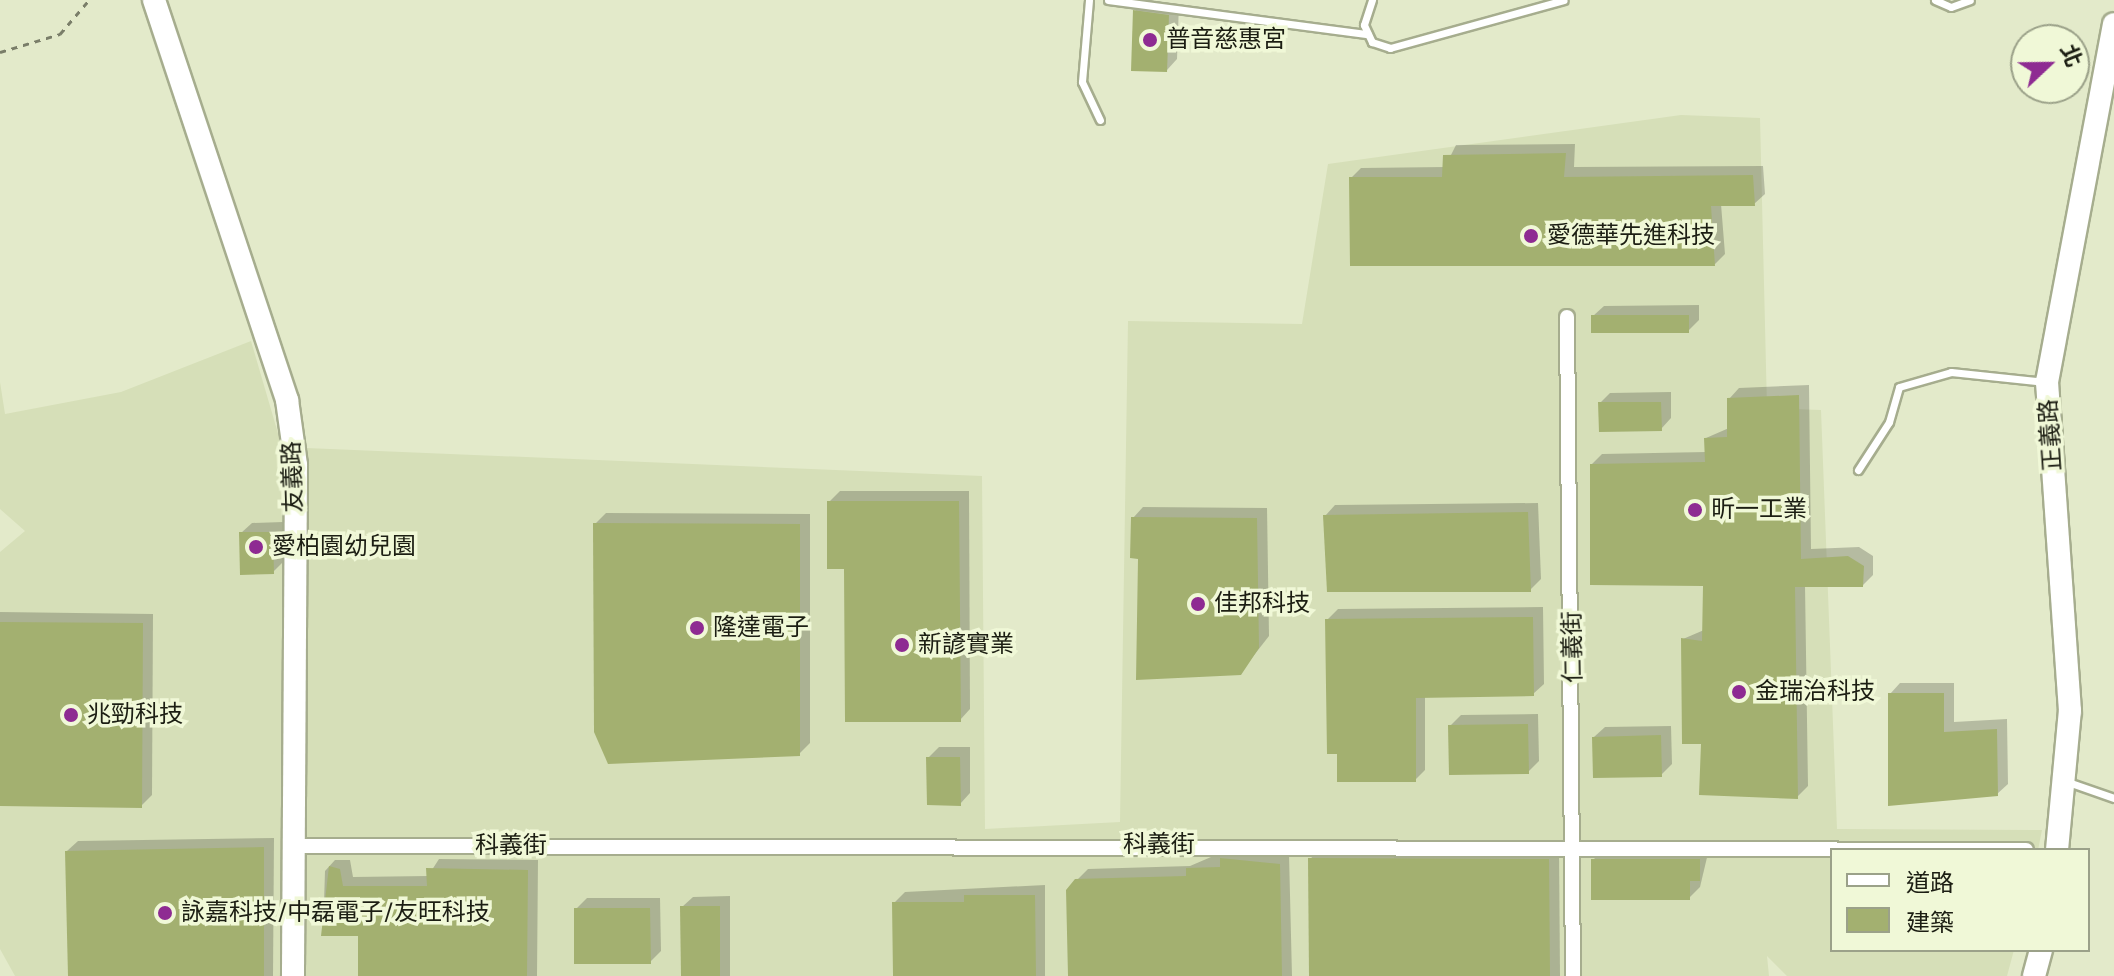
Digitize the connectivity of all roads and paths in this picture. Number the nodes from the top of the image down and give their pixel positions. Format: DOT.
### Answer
graph roads {
  1 [pos="89,0"];
  2 [pos="154,0"];
  3 [pos="1089,0"];
  4 [pos="1108,0"];
  5 [pos="1372,0"];
  6 [pos="1564,0"];
  7 [pos="1935,0"];
  8 [pos="1970,0"];
  9 [pos="2114,24"];
  10 [pos="1368,34"];
  11 [pos="0,52"];
  12 [pos="1100,120"];
  13 [pos="1567,317"];
  14 [pos="2047,382"];
  15 [pos="1858,470"];
  16 [pos="2068,782"];
  17 [pos="2114,798"];
  18 [pos="1576,845"];
  19 [pos="292,846"];
  20 [pos="1846,848"];
  21 [pos="2057,848"];
  22 [pos="2040,952"];
  23 [pos="293,976"];
  24 [pos="1573,976"];
  25 [pos="2034,976"];
  1 -- 11 [label="path"];
  2 -- 19 [label="street, 友義路"];
  3 -- 12 [label="lane"];
  4 -- 10 [label="lane"];
  5 -- 10 [label="lane"];
  6 -- 10 [label="lane"];
  7 -- 8 [label="lane"];
  9 -- 14 [label="street, 正義路"];
  13 -- 18 [label="street, 仁義街"];
  14 -- 15 [label="lane"];
  14 -- 16 [label="street, 正義路"];
  16 -- 17 [label="lane"];
  16 -- 21 [label="street, 正義路"];
  18 -- 19 [label="street, 科義街"];
  18 -- 20 [label="street, 科義街"];
  18 -- 24 [label="street, 仁義街"];
  19 -- 23 [label="street, 友義路"];
  22 -- 25 [label="street"];
}
